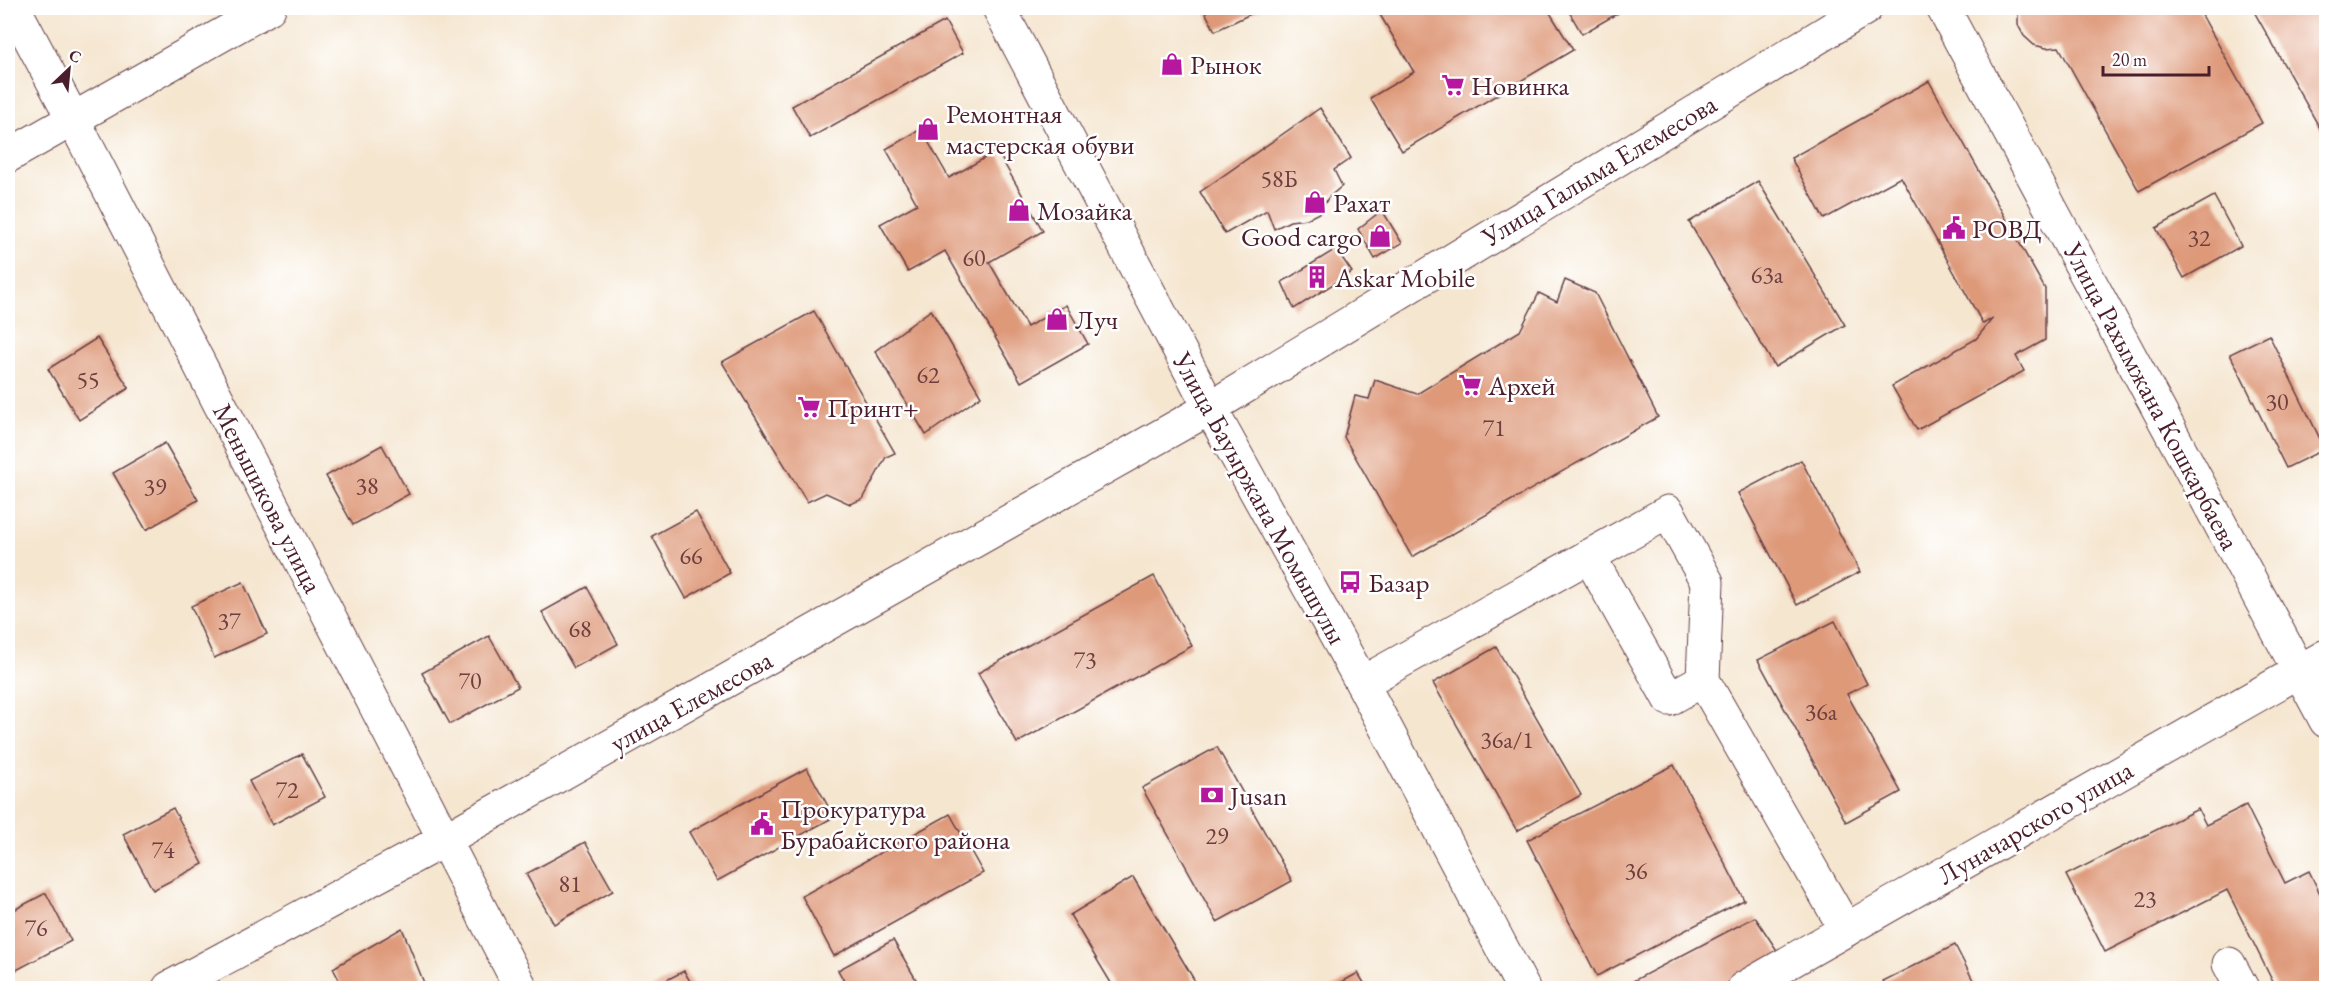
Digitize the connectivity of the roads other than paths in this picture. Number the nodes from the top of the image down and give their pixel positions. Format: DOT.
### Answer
graph roads {
  1 [pos="14,8"];
  2 [pos="269,8"];
  3 [pos="999,8"];
  4 [pos="1866,8"];
  5 [pos="1943,8"];
  6 [pos="73,119"];
  7 [pos="8,156"];
  8 [pos="1210,408"];
  9 [pos="1589,556"];
  10 [pos="2313,664"];
  11 [pos="1703,680"];
  12 [pos="1362,683"];
  13 [pos="2326,720"];
  14 [pos="444,840"];
  15 [pos="1846,930"];
  16 [pos="169,988"];
  17 [pos="521,988"];
  18 [pos="1523,988"];
  19 [pos="1744,988"];
  1 -- 6 [label="street, Меньшикова улица"];
  2 -- 6 [label="street"];
  3 -- 8 [label="street, Улица Бауыржана Момышулы"];
  4 -- 8 [label="street, Улица Галыма Елемесова"];
  5 -- 10 [label="street, Улица Рахымжана Кошкарбаева"];
  6 -- 7 [label="street"];
  6 -- 14 [label="street, Меньшикова улица"];
  8 -- 12 [label="street, Улица Бауыржана Момышулы"];
  8 -- 14 [label="street, улица Елемесова"];
  9 -- 11 [label="street"];
  9 -- 11 [label="street"];
  9 -- 12 [label="street"];
  10 -- 13 [label="street, Улица Рахымжана Кошкарбаева"];
  10 -- 15 [label="street, Луначарского улица"];
  11 -- 15 [label="street"];
  12 -- 18 [label="street, Улица Бауыржана Момышулы"];
  14 -- 16 [label="street, улица Елемесова"];
  14 -- 17 [label="street, Меньшикова улица"];
  15 -- 19 [label="street, Луначарского улица"];
}
